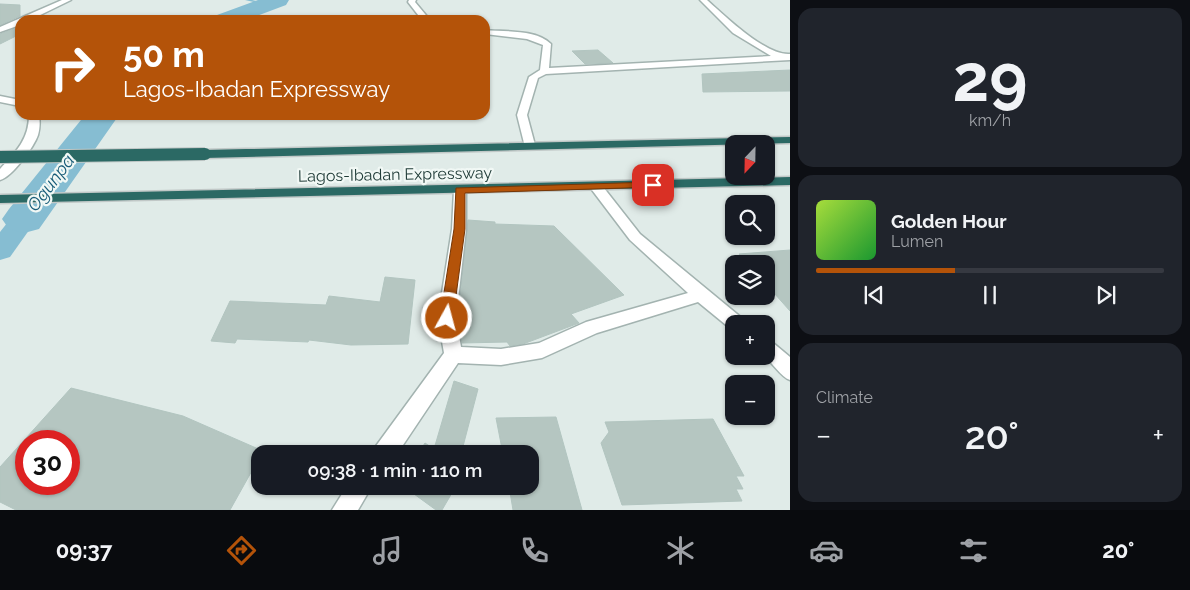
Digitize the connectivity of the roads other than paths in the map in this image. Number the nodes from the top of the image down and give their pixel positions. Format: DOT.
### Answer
graph roads {
  1 [pos="68,0"];
  2 [pos="413,0"];
  3 [pos="703,0"];
  4 [pos="35,15"];
  5 [pos="422,15"];
  6 [pos="15,24"];
  7 [pos="0,30"];
  8 [pos="490,33"];
  9 [pos="779,57"];
  10 [pos="790,57"];
  11 [pos="544,71"];
  12 [pos="0,99"];
  13 [pos="15,102"];
  14 [pos="35,120"];
  15 [pos="790,140"];
  16 [pos="529,146"];
  17 [pos="0,157"];
  18 [pos="0,176"];
  19 [pos="790,181"];
  20 [pos="595,186"];
  21 [pos="460,190"];
  22 [pos="0,199"];
  23 [pos="701,295"];
  24 [pos="726,315"];
  25 [pos="775,354"];
  26 [pos="453,355"];
  27 [pos="787,363"];
  28 [pos="390,445"];
  29 [pos="355,495"];
  30 [pos="344,510"];
  1 -- 4 [label="street"];
  2 -- 5 [label="street"];
  3 -- 9 [label="street"];
  6 -- 7 [label="street"];
  8 -- 11 [label="street"];
  9 -- 10 [label="street"];
  9 -- 11 [label="street"];
  11 -- 16 [label="street"];
  12 -- 13 [label="street"];
  14 -- 18 [label="street"];
  15 -- 16 [label="highway, Lagos-Ibadan Expressway"];
  16 -- 17 [label="highway, Lagos-Ibadan Expressway, bridge"];
  19 -- 20 [label="highway, Lagos-Ibadan Expressway"];
  20 -- 21 [label="highway, Lagos-Ibadan Expressway"];
  20 -- 23 [label="street"];
  21 -- 22 [label="highway, Lagos-Ibadan Expressway"];
  21 -- 26 [label="street"];
  23 -- 24 [label="street"];
  23 -- 26 [label="street"];
  25 -- 27 [label="street"];
  26 -- 28 [label="street"];
  29 -- 30 [label="street"];
}
